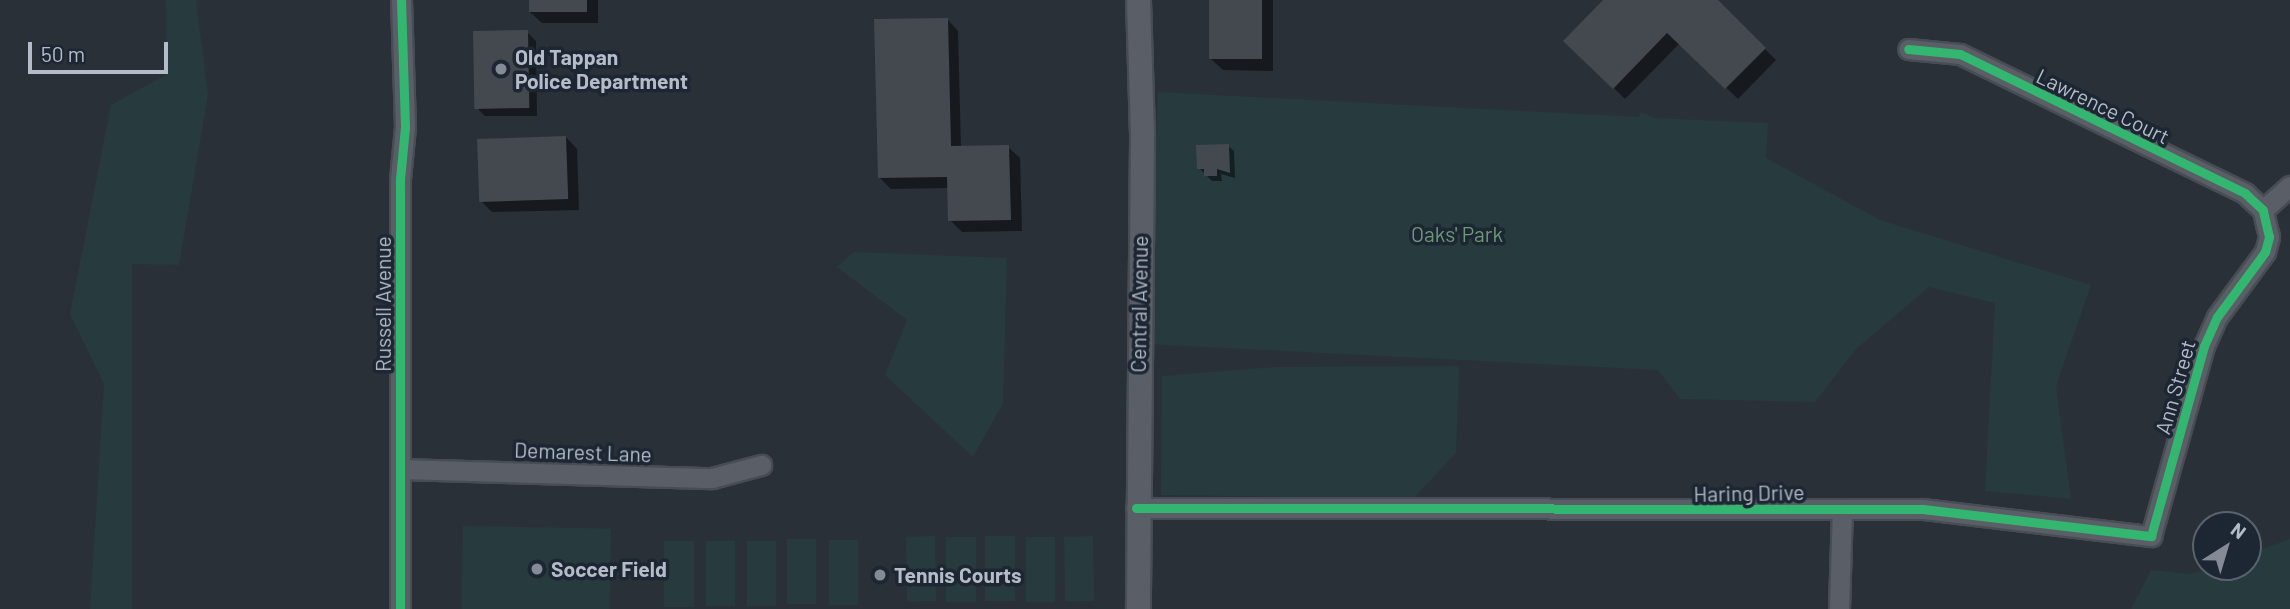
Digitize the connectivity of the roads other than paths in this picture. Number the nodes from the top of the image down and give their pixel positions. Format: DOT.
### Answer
graph roads {
  1 [pos="401,0"];
  2 [pos="1138,0"];
  3 [pos="1908,49"];
  4 [pos="2290,186"];
  5 [pos="2266,216"];
  6 [pos="761,465"];
  7 [pos="401,469"];
  8 [pos="1136,508"];
  9 [pos="1842,509"];
  10 [pos="2151,536"];
  11 [pos="400,609"];
  12 [pos="1138,609"];
  13 [pos="1839,609"];
  1 -- 7 [label="street, Russell Avenue"];
  2 -- 8 [label="street, Central Avenue"];
  3 -- 5 [label="street, Lawrence Court"];
  4 -- 5 [label="street"];
  5 -- 10 [label="street, Ann Street"];
  6 -- 7 [label="street, Demarest Lane"];
  7 -- 11 [label="street, Russell Avenue"];
  8 -- 9 [label="street, Haring Drive"];
  8 -- 12 [label="street, Central Avenue"];
  9 -- 10 [label="street, Haring Drive"];
  9 -- 13 [label="street"];
}
